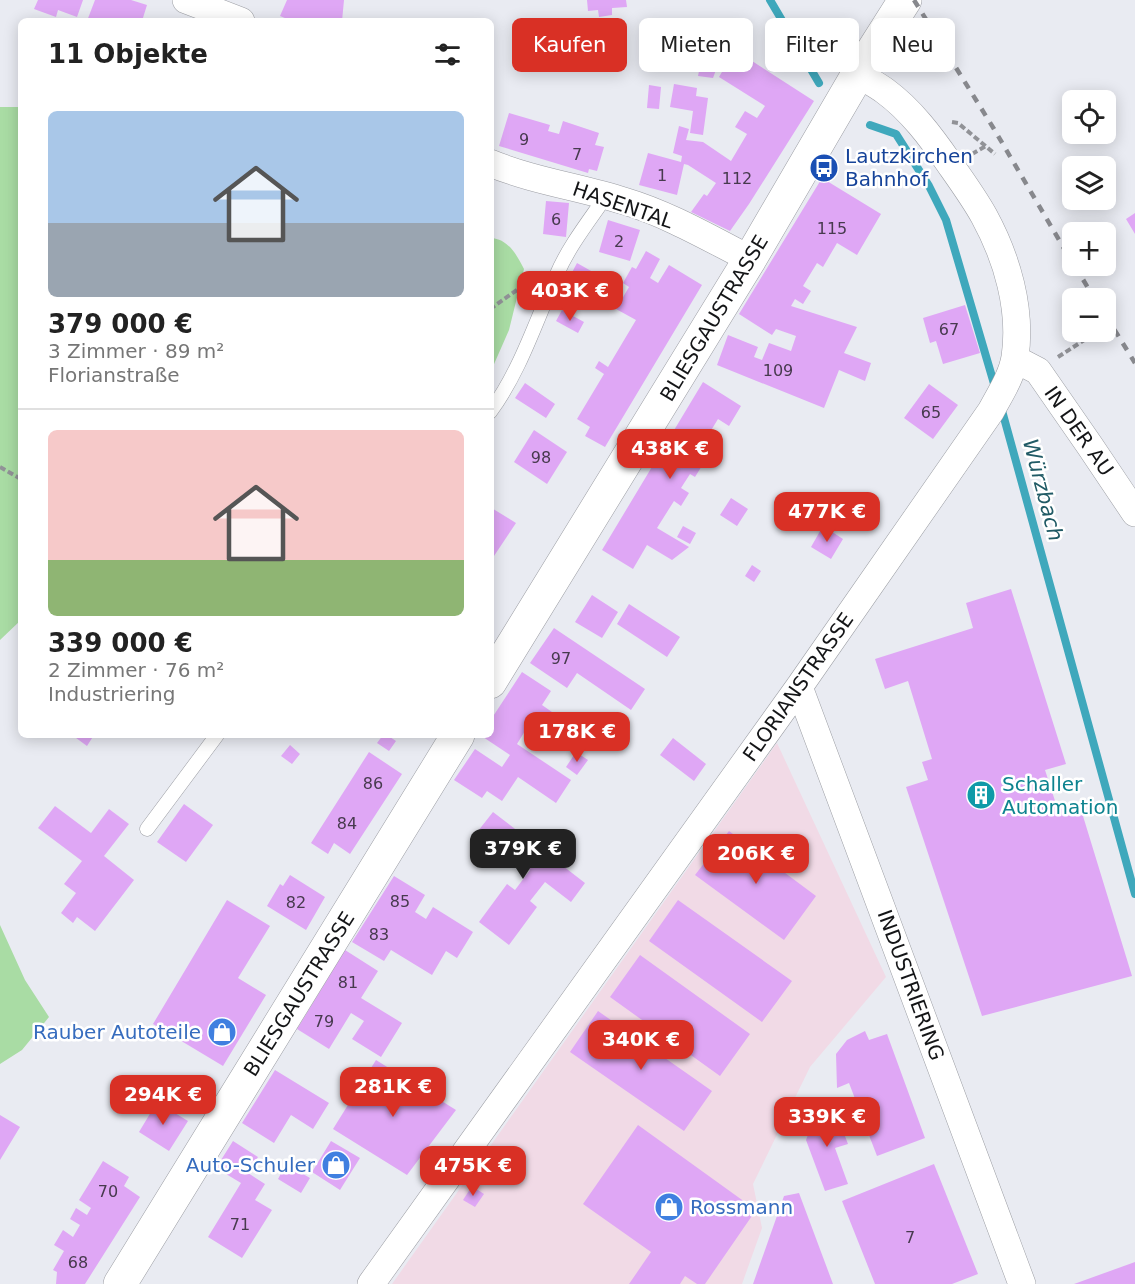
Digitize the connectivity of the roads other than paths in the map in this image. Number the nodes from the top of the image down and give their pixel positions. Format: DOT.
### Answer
graph roads {
  1 [pos="186,0"];
  2 [pos="904,0"];
  3 [pos="232,18"];
  4 [pos="858,74"];
  5 [pos="494,165"];
  6 [pos="606,196"];
  7 [pos="750,259"];
  8 [pos="1019,371"];
  9 [pos="494,407"];
  10 [pos="1135,513"];
  11 [pos="494,675"];
  12 [pos="799,687"];
  13 [pos="215,738"];
  14 [pos="456,738"];
  15 [pos="147,829"];
  16 [pos="120,1284"];
  17 [pos="371,1284"];
  18 [pos="1022,1284"];
  1 -- 3 [label="street"];
  2 -- 4 [label="main road, BLIESGAUSTRASSE"];
  4 -- 7 [label="main road, BLIESGAUSTRASSE"];
  4 -- 8 [label="street, FLORIANSTRASSE"];
  5 -- 6 [label="street, HASENTAL"];
  6 -- 7 [label="street, HASENTAL"];
  6 -- 9 [label="lane"];
  7 -- 11 [label="main road, BLIESGAUSTRASSE"];
  8 -- 10 [label="street, IN DER AU"];
  8 -- 12 [label="street, FLORIANSTRASSE"];
  12 -- 17 [label="street, FLORIANSTRASSE"];
  12 -- 18 [label="street, INDUSTRIERING"];
  13 -- 15 [label="lane"];
  14 -- 16 [label="main road, BLIESGAUSTRASSE"];
}
